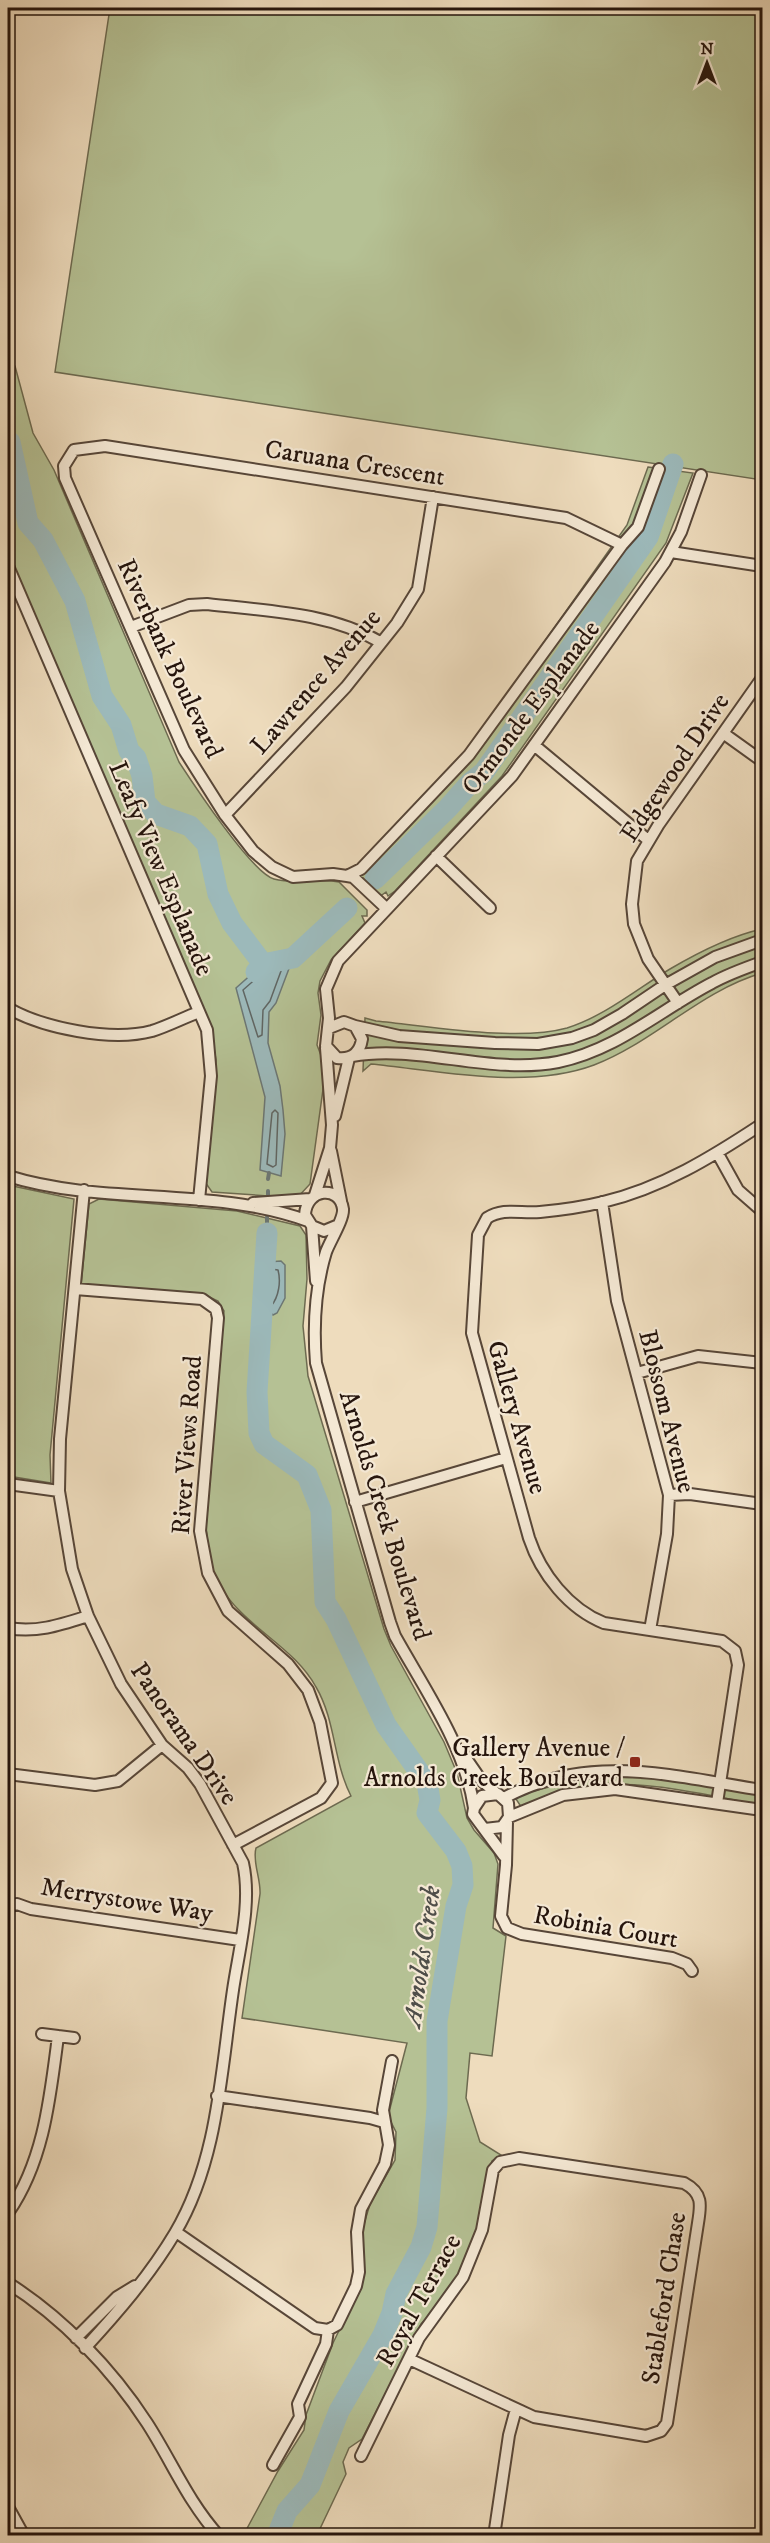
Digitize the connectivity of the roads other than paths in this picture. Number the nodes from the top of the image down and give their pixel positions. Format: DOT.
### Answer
graph roads {
  1 [pos="74,450"];
  2 [pos="659,469"];
  3 [pos="701,475"];
  4 [pos="433,497"];
  5 [pos="622,545"];
  6 [pos="671,552"];
  7 [pos="8,566"];
  8 [pos="762,566"];
  9 [pos="131,627"];
  10 [pos="380,642"];
  11 [pos="762,678"];
  12 [pos="723,733"];
  13 [pos="534,745"];
  14 [pos="762,761"];
  15 [pos="225,815"];
  16 [pos="648,840"];
  17 [pos="436,856"];
  18 [pos="347,876"];
  19 [pos="490,908"];
  20 [pos="387,909"];
  21 [pos="762,940"];
  22 [pos="762,962"];
  23 [pos="665,985"];
  24 [pos="327,1002"];
  25 [pos="678,1004"];
  26 [pos="8,1008"];
  27 [pos="199,1012"];
  28 [pos="353,1024"];
  29 [pos="329,1028"];
  30 [pos="326,1046"];
  31 [pos="351,1057"];
  32 [pos="762,1124"];
  33 [pos="332,1125"];
  34 [pos="330,1148"];
  35 [pos="717,1154"];
  36 [pos="8,1176"];
  37 [pos="84,1190"];
  38 [pos="313,1197"];
  39 [pos="199,1200"];
  40 [pos="341,1202"];
  41 [pos="603,1202"];
  42 [pos="237,1204"];
  43 [pos="762,1211"];
  44 [pos="310,1223"];
  45 [pos="336,1226"];
  46 [pos="75,1289"];
  47 [pos="317,1293"];
  48 [pos="762,1363"];
  49 [pos="637,1374"];
  50 [pos="506,1458"];
  51 [pos="8,1484"];
  52 [pos="59,1491"];
  53 [pos="669,1496"];
  54 [pos="355,1502"];
  55 [pos="762,1504"];
  56 [pos="88,1616"];
  57 [pos="8,1628"];
  58 [pos="650,1630"];
  59 [pos="452,1738"];
  60 [pos="162,1745"];
  61 [pos="8,1774"];
  62 [pos="720,1784"];
  63 [pos="762,1790"];
  64 [pos="501,1796"];
  65 [pos="717,1803"];
  66 [pos="474,1808"];
  67 [pos="762,1810"];
  68 [pos="508,1820"];
  69 [pos="485,1829"];
  70 [pos="233,1845"];
  71 [pos="507,1862"];
  72 [pos="8,1906"];
  73 [pos="240,1940"];
  74 [pos="692,1971"];
  75 [pos="42,2034"];
  76 [pos="58,2036"];
  77 [pos="74,2038"];
  78 [pos="392,2061"];
  79 [pos="217,2096"];
  80 [pos="384,2122"];
  81 [pos="500,2162"];
  82 [pos="8,2213"];
  83 [pos="176,2232"];
  84 [pos="8,2283"];
  85 [pos="138,2284"];
  86 [pos="328,2330"];
  87 [pos="76,2338"];
  88 [pos="85,2348"];
  89 [pos="409,2359"];
  90 [pos="516,2409"];
  91 [pos="361,2456"];
  92 [pos="273,2465"];
  93 [pos="8,2507"];
  94 [pos="24,2535"];
  95 [pos="219,2535"];
  96 [pos="494,2535"];
  1 -- 4 [label="street, Caruana Crescent"];
  1 -- 9 [label="street, Riverbank Boulevard"];
  2 -- 5 [label="street"];
  3 -- 6 [label="street, Ormonde Esplanade"];
  4 -- 5 [label="street, Caruana Crescent"];
  4 -- 10 [label="street, Lawrence Avenue"];
  5 -- 18 [label="street"];
  6 -- 8 [label="street"];
  6 -- 13 [label="street, Ormonde Esplanade"];
  7 -- 27 [label="street, Leafy View Esplanade"];
  9 -- 10 [label="street"];
  9 -- 15 [label="street, Riverbank Boulevard"];
  10 -- 15 [label="street, Lawrence Avenue"];
  11 -- 12 [label="street, Edgewood Drive"];
  12 -- 14 [label="street"];
  12 -- 16 [label="street, Edgewood Drive"];
  13 -- 16 [label="street"];
  13 -- 17 [label="street, Ormonde Esplanade"];
  15 -- 18 [label="street, Riverbank Boulevard"];
  16 -- 23 [label="street, Edgewood Drive"];
  17 -- 19 [label="street"];
  17 -- 20 [label="street, Ormonde Esplanade"];
  18 -- 20 [label="street"];
  20 -- 24 [label="street, Ormonde Esplanade"];
  21 -- 23 [label="street"];
  22 -- 25 [label="street"];
  23 -- 25 [label="street, Edgewood Drive"];
  23 -- 28 [label="street"];
  24 -- 28 [label="street"];
  24 -- 29 [label="street, Ormonde Esplanade"];
  25 -- 31 [label="street"];
  26 -- 27 [label="street"];
  27 -- 39 [label="street, Leafy View Esplanade"];
  28 -- 29 [label="street"];
  28 -- 31 [label="street"];
  29 -- 30 [label="street"];
  30 -- 31 [label="street"];
  30 -- 33 [label="street"];
  31 -- 33 [label="street"];
  32 -- 35 [label="street, Gallery Avenue"];
  33 -- 34 [label="street"];
  34 -- 38 [label="street"];
  34 -- 40 [label="street"];
  35 -- 41 [label="street, Gallery Avenue"];
  35 -- 43 [label="street"];
  36 -- 37 [label="street"];
  37 -- 39 [label="street"];
  37 -- 46 [label="street, Panorama Drive"];
  38 -- 40 [label="street"];
  38 -- 42 [label="street"];
  38 -- 44 [label="street"];
  39 -- 42 [label="street"];
  40 -- 45 [label="street"];
  41 -- 49 [label="street, Blossom Avenue"];
  41 -- 50 [label="street, Gallery Avenue"];
  42 -- 44 [label="street"];
  44 -- 45 [label="street"];
  44 -- 47 [label="street, Arnolds Creek Boulevard"];
  45 -- 47 [label="street, Arnolds Creek Boulevard"];
  46 -- 52 [label="street, Panorama Drive"];
  46 -- 70 [label="street, River Views Road"];
  47 -- 54 [label="street, Arnolds Creek Boulevard"];
  48 -- 49 [label="street"];
  49 -- 53 [label="street, Blossom Avenue"];
  50 -- 54 [label="street"];
  50 -- 58 [label="street, Gallery Avenue"];
  51 -- 52 [label="street"];
  52 -- 56 [label="street, Panorama Drive"];
  53 -- 55 [label="street"];
  53 -- 58 [label="street, Blossom Avenue"];
  54 -- 59 [label="street, Arnolds Creek Boulevard"];
  56 -- 57 [label="street"];
  56 -- 60 [label="street, Panorama Drive"];
  58 -- 62 [label="street, Gallery Avenue"];
  59 -- 64 [label="street, Arnolds Creek Boulevard"];
  59 -- 66 [label="street, Arnolds Creek Boulevard"];
  60 -- 61 [label="street"];
  60 -- 70 [label="street, Panorama Drive"];
  62 -- 63 [label="street"];
  62 -- 64 [label="street"];
  62 -- 65 [label="street"];
  64 -- 66 [label="street"];
  64 -- 68 [label="street"];
  65 -- 67 [label="street"];
  65 -- 68 [label="street"];
  66 -- 69 [label="street"];
  68 -- 69 [label="street"];
  68 -- 71 [label="street, Robinia Court"];
  69 -- 71 [label="street"];
  70 -- 73 [label="street, Panorama Drive"];
  71 -- 74 [label="street, Robinia Court"];
  72 -- 73 [label="street, Merrystowe Way"];
  73 -- 79 [label="street, Panorama Drive"];
  75 -- 76 [label="street"];
  76 -- 77 [label="street"];
  76 -- 82 [label="street"];
  78 -- 80 [label="street"];
  79 -- 80 [label="street"];
  79 -- 83 [label="street, Panorama Drive"];
  80 -- 86 [label="street"];
  81 -- 89 [label="street, Royal Terrace"];
  81 -- 90 [label="street, Stableford Chase"];
  83 -- 85 [label="street, Panorama Drive"];
  83 -- 86 [label="street"];
  84 -- 87 [label="street"];
  85 -- 87 [label="street, Panorama Drive"];
  85 -- 88 [label="street, Panorama Drive"];
  86 -- 92 [label="street"];
  87 -- 88 [label="street"];
  88 -- 95 [label="street"];
  89 -- 90 [label="street"];
  89 -- 91 [label="street, Royal Terrace"];
  90 -- 96 [label="street"];
  93 -- 94 [label="street"];
}
